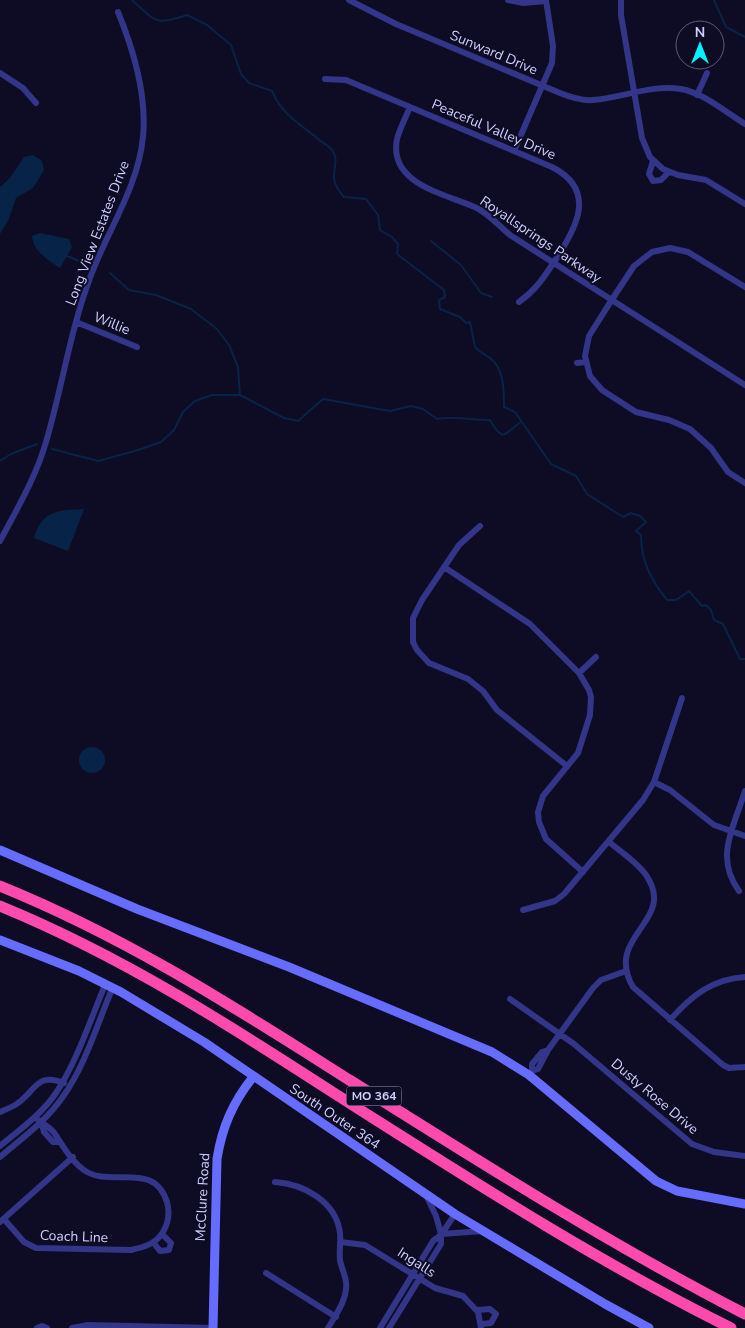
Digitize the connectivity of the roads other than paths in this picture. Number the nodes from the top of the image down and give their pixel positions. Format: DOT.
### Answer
graph roads {
  1 [pos="349,0"];
  2 [pos="508,0"];
  3 [pos="546,0"];
  4 [pos="621,0"];
  5 [pos="118,12"];
  6 [pos="707,73"];
  7 [pos="0,74"];
  8 [pos="326,79"];
  9 [pos="541,86"];
  10 [pos="635,93"];
  11 [pos="697,94"];
  12 [pos="36,103"];
  13 [pos="410,107"];
  14 [pos="745,124"];
  15 [pos="514,151"];
  16 [pos="653,161"];
  17 [pos="669,172"];
  18 [pos="745,204"];
  19 [pos="553,263"];
  20 [pos="745,287"];
  21 [pos="611,301"];
  22 [pos="519,302"];
  23 [pos="76,322"];
  24 [pos="137,347"];
  25 [pos="586,362"];
  26 [pos="578,363"];
  27 [pos="745,384"];
  28 [pos="745,483"];
  29 [pos="480,526"];
  30 [pos="0,541"];
  31 [pos="444,567"];
  32 [pos="596,658"];
  33 [pos="578,673"];
  34 [pos="682,698"];
  35 [pos="567,766"];
  36 [pos="654,782"];
  37 [pos="745,791"];
  38 [pos="732,832"];
  39 [pos="745,836"];
  40 [pos="609,842"];
  41 [pos="0,850"];
  42 [pos="583,872"];
  43 [pos="0,886"];
  44 [pos="739,891"];
  45 [pos="0,906"];
  46 [pos="523,910"];
  47 [pos="0,940"];
  48 [pos="626,971"];
  49 [pos="745,977"];
  50 [pos="108,987"];
  51 [pos="510,999"];
  52 [pos="670,1020"];
  53 [pos="560,1033"];
  54 [pos="745,1067"];
  55 [pos="531,1073"];
  56 [pos="253,1077"];
  57 [pos="62,1082"];
  58 [pos="70,1086"];
  59 [pos="0,1112"];
  60 [pos="39,1121"];
  61 [pos="0,1146"];
  62 [pos="745,1156"];
  63 [pos="0,1157"];
  64 [pos="72,1157"];
  65 [pos="275,1182"];
  66 [pos="426,1194"];
  67 [pos="745,1204"];
  68 [pos="456,1214"];
  69 [pos="2,1220"];
  70 [pos="483,1231"];
  71 [pos="162,1234"];
  72 [pos="441,1235"];
  73 [pos="153,1242"];
  74 [pos="340,1242"];
  75 [pos="266,1273"];
  76 [pos="412,1274"];
  77 [pos="419,1278"];
  78 [pos="477,1310"];
  79 [pos="745,1314"];
  80 [pos="336,1316"];
  81 [pos="482,1326"];
  82 [pos="37,1328"];
  83 [pos="47,1328"];
  84 [pos="72,1328"];
  85 [pos="157,1328"];
  86 [pos="213,1328"];
  87 [pos="328,1328"];
  88 [pos="380,1328"];
  89 [pos="389,1328"];
  90 [pos="649,1328"];
  91 [pos="731,1328"];
  1 -- 9 [label="street, Sunward Drive"];
  2 -- 3 [label="street"];
  3 -- 9 [label="street"];
  4 -- 10 [label="street"];
  5 -- 23 [label="street, Long View Estates Drive"];
  6 -- 11 [label="street"];
  7 -- 12 [label="street"];
  8 -- 13 [label="street, Peaceful Valley Drive"];
  9 -- 10 [label="street, Sunward Drive"];
  9 -- 15 [label="street"];
  10 -- 11 [label="street, Sunward Drive"];
  10 -- 16 [label="street"];
  11 -- 14 [label="street, Sunward Drive"];
  13 -- 15 [label="street, Peaceful Valley Drive"];
  13 -- 19 [label="street, Royallsprings Parkway"];
  15 -- 19 [label="street, Peaceful Valley Drive"];
  16 -- 17 [label="street"];
  16 -- 17 [label="street"];
  17 -- 18 [label="street"];
  19 -- 21 [label="street, Royallsprings Parkway"];
  19 -- 22 [label="street, Peaceful Valley Drive"];
  20 -- 21 [label="street"];
  21 -- 25 [label="street"];
  21 -- 27 [label="street, Royallsprings Parkway"];
  23 -- 24 [label="street, Willie"];
  23 -- 30 [label="street, Long View Estates Drive"];
  25 -- 26 [label="street"];
  25 -- 28 [label="street"];
  29 -- 31 [label="street"];
  31 -- 33 [label="street"];
  31 -- 35 [label="street"];
  32 -- 33 [label="street"];
  33 -- 35 [label="street"];
  34 -- 36 [label="street"];
  35 -- 42 [label="street"];
  36 -- 38 [label="street"];
  36 -- 40 [label="street"];
  37 -- 38 [label="street"];
  38 -- 39 [label="street"];
  38 -- 44 [label="street"];
  40 -- 42 [label="street"];
  40 -- 48 [label="street"];
  41 -- 55 [label="street"];
  42 -- 46 [label="street"];
  43 -- 79 [label="highway, MO 364"];
  45 -- 91 [label="highway, MO 364"];
  47 -- 50 [label="street, South Outer 364"];
  48 -- 52 [label="street"];
  48 -- 53 [label="street"];
  49 -- 52 [label="street"];
  50 -- 56 [label="street, South Outer 364"];
  50 -- 57 [label="street"];
  50 -- 58 [label="street"];
  51 -- 53 [label="street, Dusty Rose Drive"];
  52 -- 54 [label="street"];
  53 -- 55 [label="street"];
  53 -- 62 [label="street, Dusty Rose Drive"];
  55 -- 67 [label="street"];
  56 -- 66 [label="street, South Outer 364"];
  56 -- 86 [label="street, McClure Road"];
  57 -- 58 [label="street"];
  57 -- 59 [label="street"];
  57 -- 60 [label="street"];
  58 -- 60 [label="street"];
  60 -- 61 [label="street"];
  60 -- 63 [label="street"];
  60 -- 64 [label="street, Coach Line"];
  64 -- 69 [label="street"];
  64 -- 71 [label="street, Coach Line"];
  65 -- 74 [label="street"];
  66 -- 68 [label="street, South Outer 364"];
  66 -- 72 [label="street"];
  68 -- 70 [label="street, South Outer 364"];
  68 -- 72 [label="street"];
  69 -- 73 [label="street, Coach Line"];
  70 -- 72 [label="street"];
  70 -- 90 [label="street, South Outer 364"];
  71 -- 73 [label="street, Coach Line"];
  71 -- 73 [label="street, Coach Line"];
  72 -- 76 [label="street"];
  72 -- 77 [label="street"];
  74 -- 76 [label="street, Ingalls"];
  74 -- 80 [label="street"];
  75 -- 80 [label="street"];
  76 -- 77 [label="street, Ingalls"];
  76 -- 88 [label="street"];
  77 -- 78 [label="street, Ingalls"];
  77 -- 89 [label="street"];
  78 -- 81 [label="street, Ingalls"];
  78 -- 81 [label="street, Ingalls"];
  80 -- 87 [label="street"];
  82 -- 83 [label="street"];
  84 -- 85 [label="street"];
  85 -- 86 [label="street"];
}
